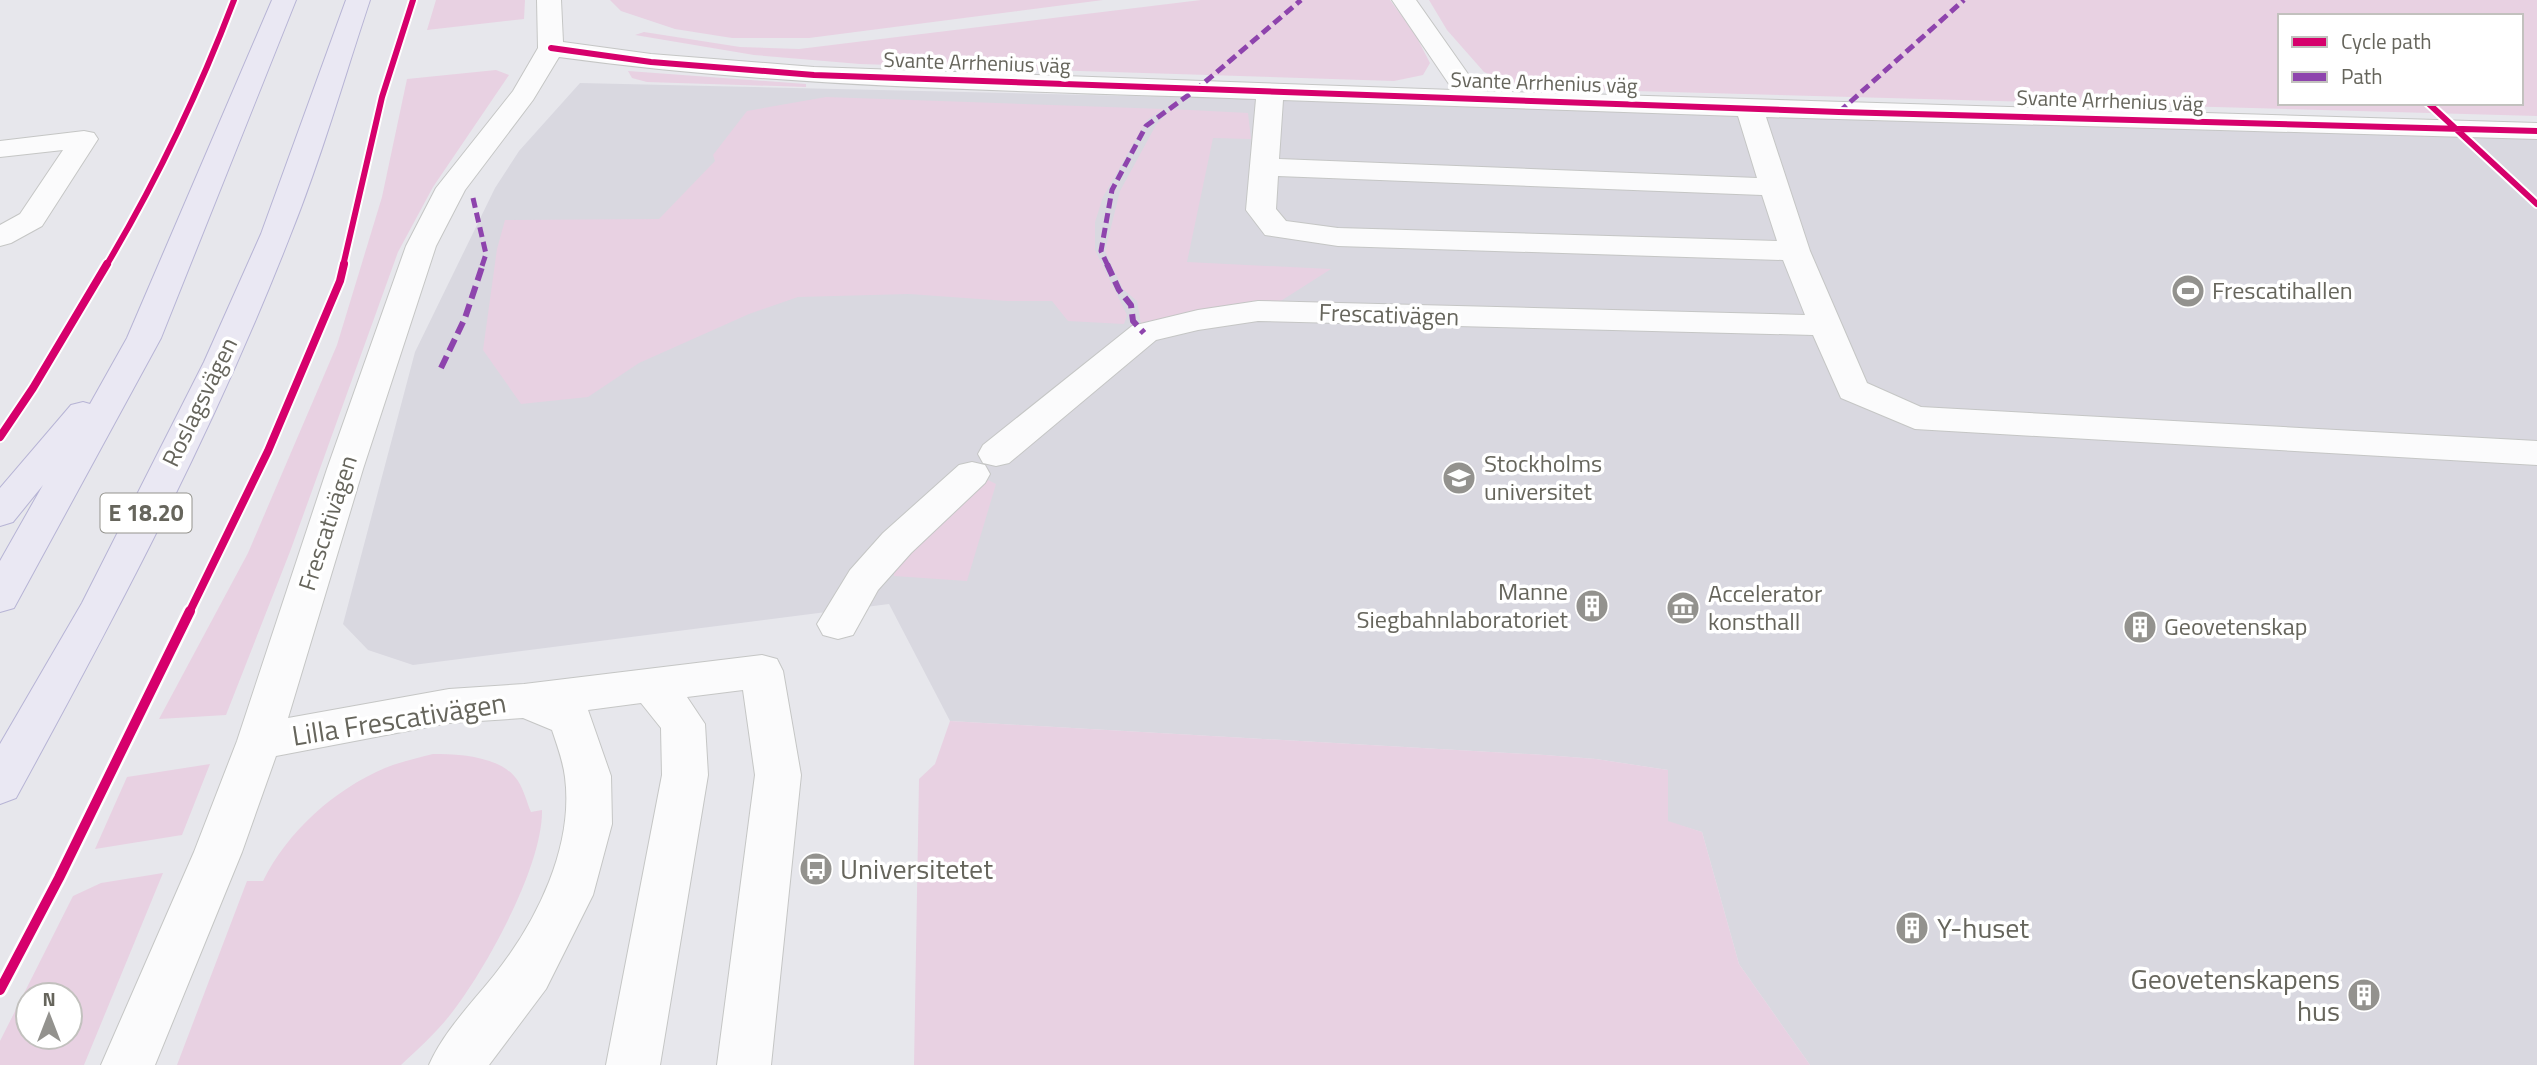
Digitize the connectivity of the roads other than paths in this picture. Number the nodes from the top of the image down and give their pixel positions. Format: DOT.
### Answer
graph roads {
  1 [pos="284,0"];
  2 [pos="358,0"];
  3 [pos="549,0"];
  4 [pos="1411,1"];
  5 [pos="551,48"];
  6 [pos="1270,91"];
  7 [pos="1471,97"];
  8 [pos="1749,108"];
  9 [pos="2537,131"];
  10 [pos="0,149"];
  11 [pos="1264,167"];
  12 [pos="1773,187"];
  13 [pos="0,237"];
  14 [pos="1794,251"];
  15 [pos="1826,325"];
  16 [pos="144,338"];
  17 [pos="2537,453"];
  18 [pos="0,513"];
  19 [pos="0,597"];
  20 [pos="838,624"];
  21 [pos="650,683"];
  22 [pos="524,701"];
  23 [pos="259,741"];
  24 [pos="0,785"];
  25 [pos="128,1065"];
  26 [pos="456,1065"];
  27 [pos="633,1065"];
  28 [pos="744,1065"];
  1 -- 16 [label="main road"];
  2 -- 24 [label="main road, Roslagsvägen / E 18.20"];
  3 -- 5 [label="street"];
  4 -- 7 [label="street, Svante Arrhenius väg"];
  5 -- 6 [label="street, Svante Arrhenius väg"];
  5 -- 23 [label="street, Frescativägen"];
  6 -- 7 [label="street, Svante Arrhenius väg"];
  6 -- 11 [label="street"];
  7 -- 8 [label="street, Svante Arrhenius väg"];
  8 -- 9 [label="street, Svante Arrhenius väg"];
  8 -- 12 [label="street"];
  10 -- 13 [label="street"];
  11 -- 12 [label="street"];
  11 -- 14 [label="street"];
  12 -- 14 [label="street"];
  14 -- 15 [label="street"];
  15 -- 17 [label="street"];
  15 -- 20 [label="street, Frescativägen"];
  16 -- 18 [label="main road"];
  16 -- 19 [label="main road"];
  21 -- 22 [label="street"];
  21 -- 27 [label="street"];
  21 -- 28 [label="street"];
  22 -- 23 [label="street, Lilla Frescativägen"];
  22 -- 26 [label="street, Lilla Frescativägen"];
  23 -- 25 [label="street, Frescativägen"];
}
